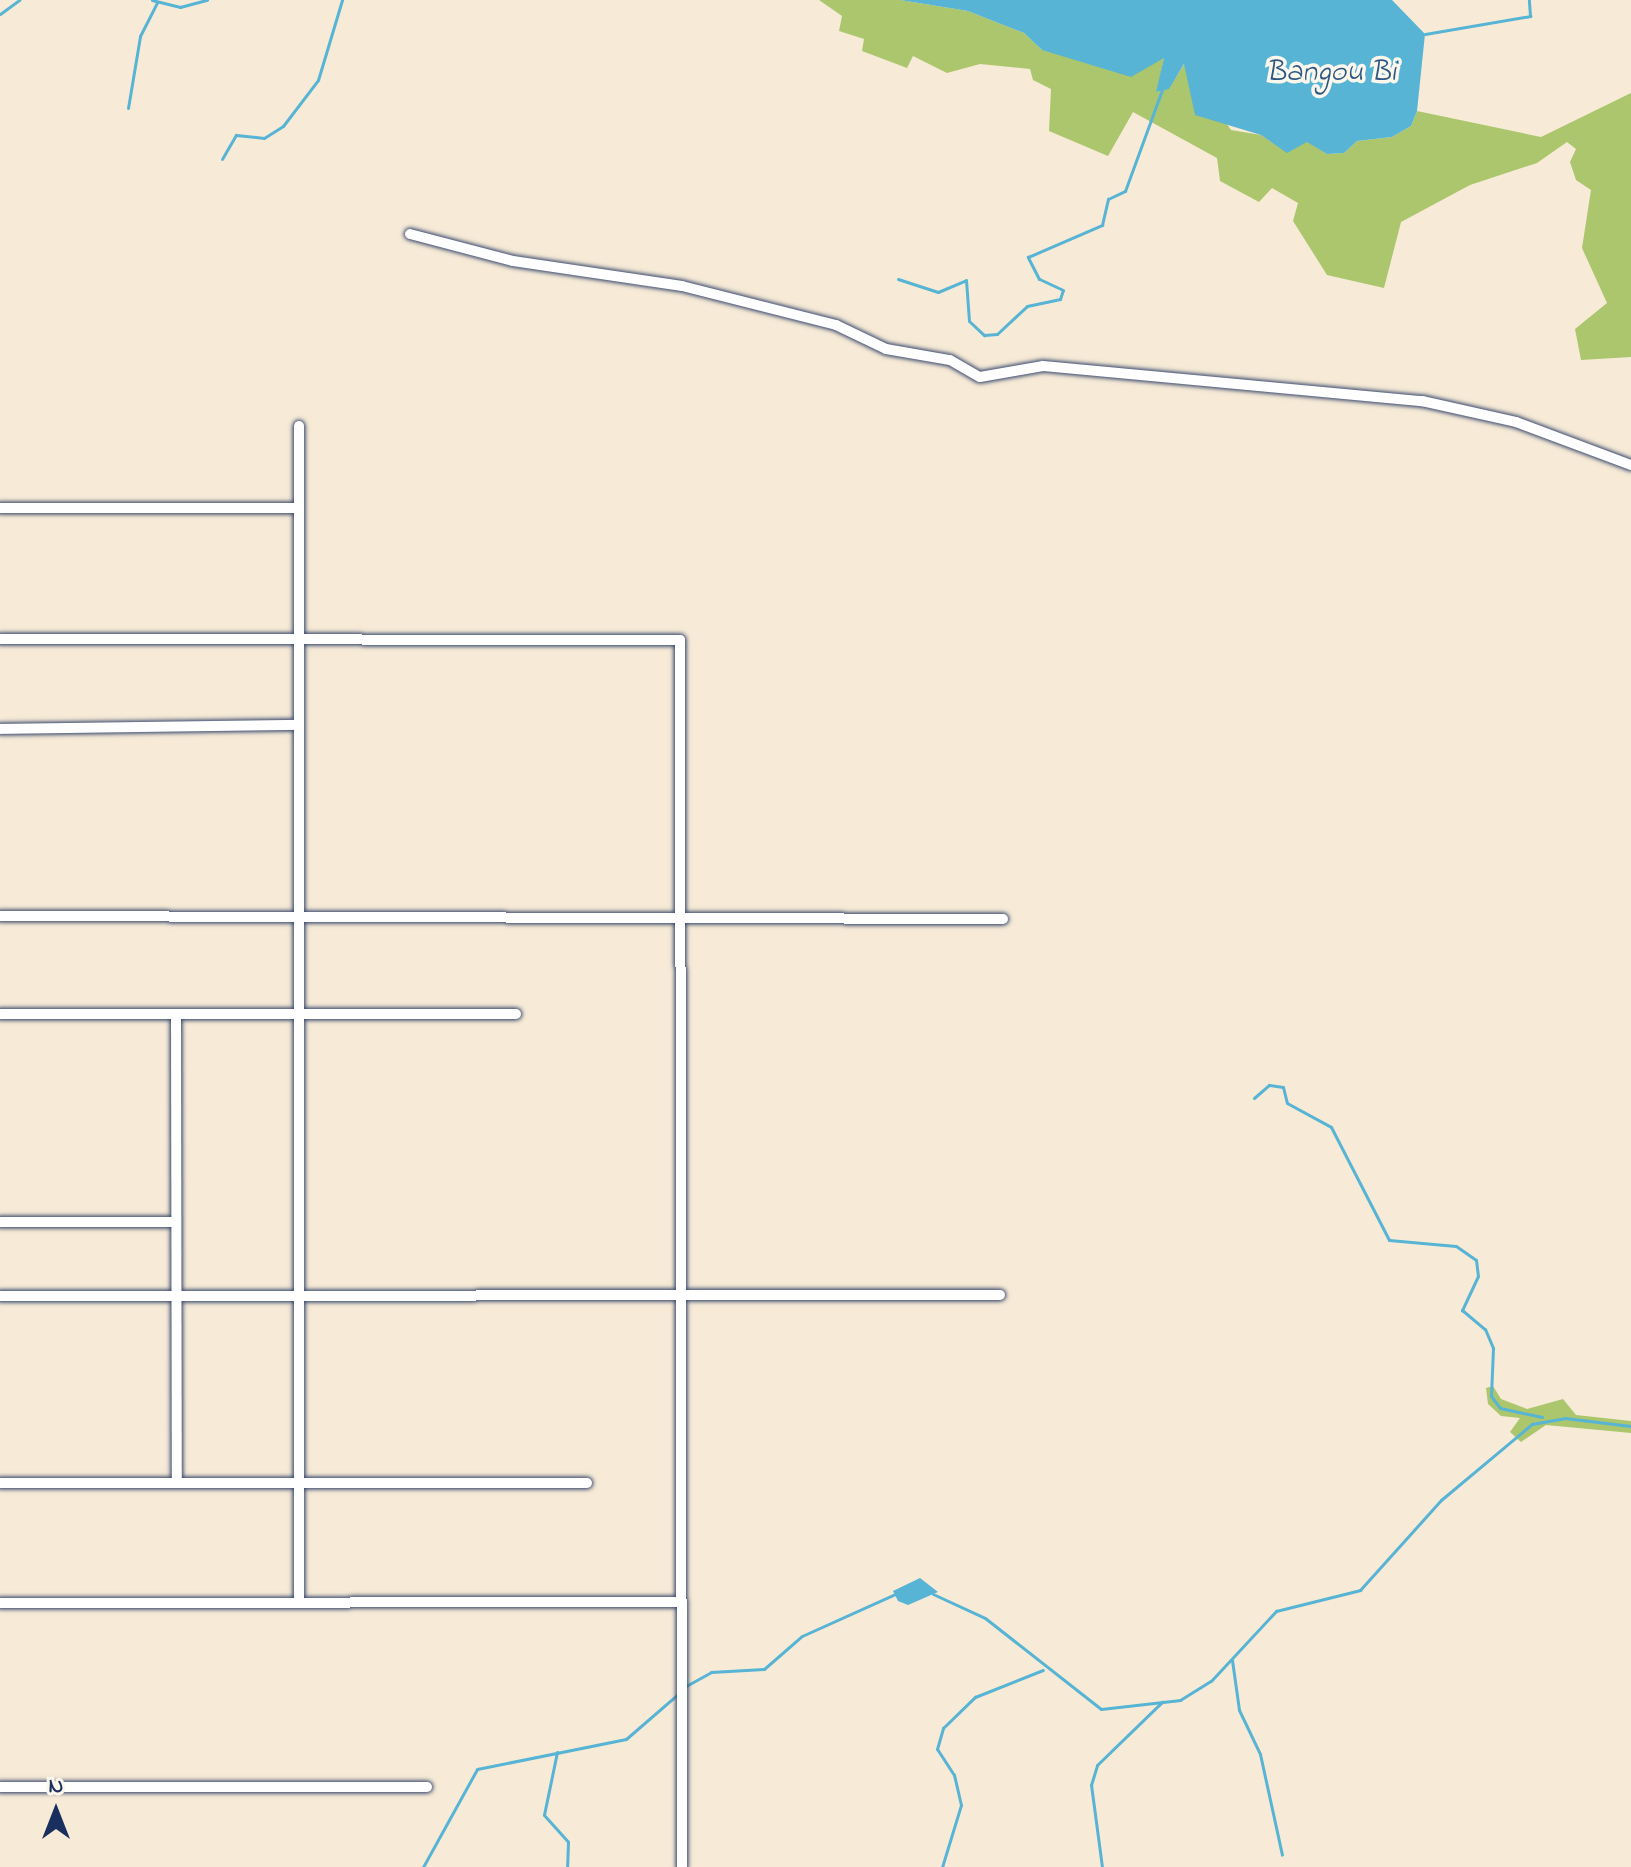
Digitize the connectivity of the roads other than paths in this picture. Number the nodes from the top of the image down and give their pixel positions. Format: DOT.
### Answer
graph roads {
  1 [pos="410,234"];
  2 [pos="299,426"];
  3 [pos="1631,465"];
  4 [pos="0,508"];
  5 [pos="299,508"];
  6 [pos="0,639"];
  7 [pos="299,639"];
  8 [pos="299,725"];
  9 [pos="0,729"];
  10 [pos="0,916"];
  11 [pos="1003,919"];
  12 [pos="299,920"];
  13 [pos="682,920"];
  14 [pos="0,1014"];
  15 [pos="176,1014"];
  16 [pos="299,1014"];
  17 [pos="516,1014"];
  18 [pos="0,1222"];
  19 [pos="176,1222"];
  20 [pos="682,1295"];
  21 [pos="1000,1295"];
  22 [pos="0,1296"];
  23 [pos="176,1296"];
  24 [pos="299,1296"];
  25 [pos="0,1483"];
  26 [pos="177,1483"];
  27 [pos="299,1483"];
  28 [pos="587,1483"];
  29 [pos="682,1602"];
  30 [pos="0,1603"];
  31 [pos="299,1603"];
  32 [pos="0,1787"];
  33 [pos="427,1787"];
  34 [pos="682,1867"];
  1 -- 3 [label="street"];
  2 -- 5 [label="street"];
  4 -- 5 [label="street"];
  5 -- 7 [label="street"];
  6 -- 7 [label="street"];
  7 -- 8 [label="street"];
  7 -- 13 [label="street"];
  8 -- 9 [label="street"];
  8 -- 12 [label="street"];
  10 -- 12 [label="street"];
  11 -- 13 [label="street"];
  12 -- 13 [label="street"];
  12 -- 16 [label="street"];
  13 -- 20 [label="street"];
  14 -- 15 [label="street"];
  15 -- 16 [label="street"];
  15 -- 19 [label="street"];
  16 -- 17 [label="street"];
  16 -- 24 [label="street"];
  18 -- 19 [label="street"];
  19 -- 23 [label="street"];
  20 -- 21 [label="street"];
  20 -- 24 [label="street"];
  20 -- 29 [label="street"];
  22 -- 23 [label="street"];
  23 -- 24 [label="street"];
  23 -- 26 [label="street"];
  24 -- 27 [label="street"];
  25 -- 26 [label="street"];
  26 -- 27 [label="street"];
  27 -- 28 [label="street"];
  27 -- 31 [label="street"];
  29 -- 31 [label="street"];
  29 -- 34 [label="street"];
  30 -- 31 [label="street"];
  32 -- 33 [label="street"];
}
